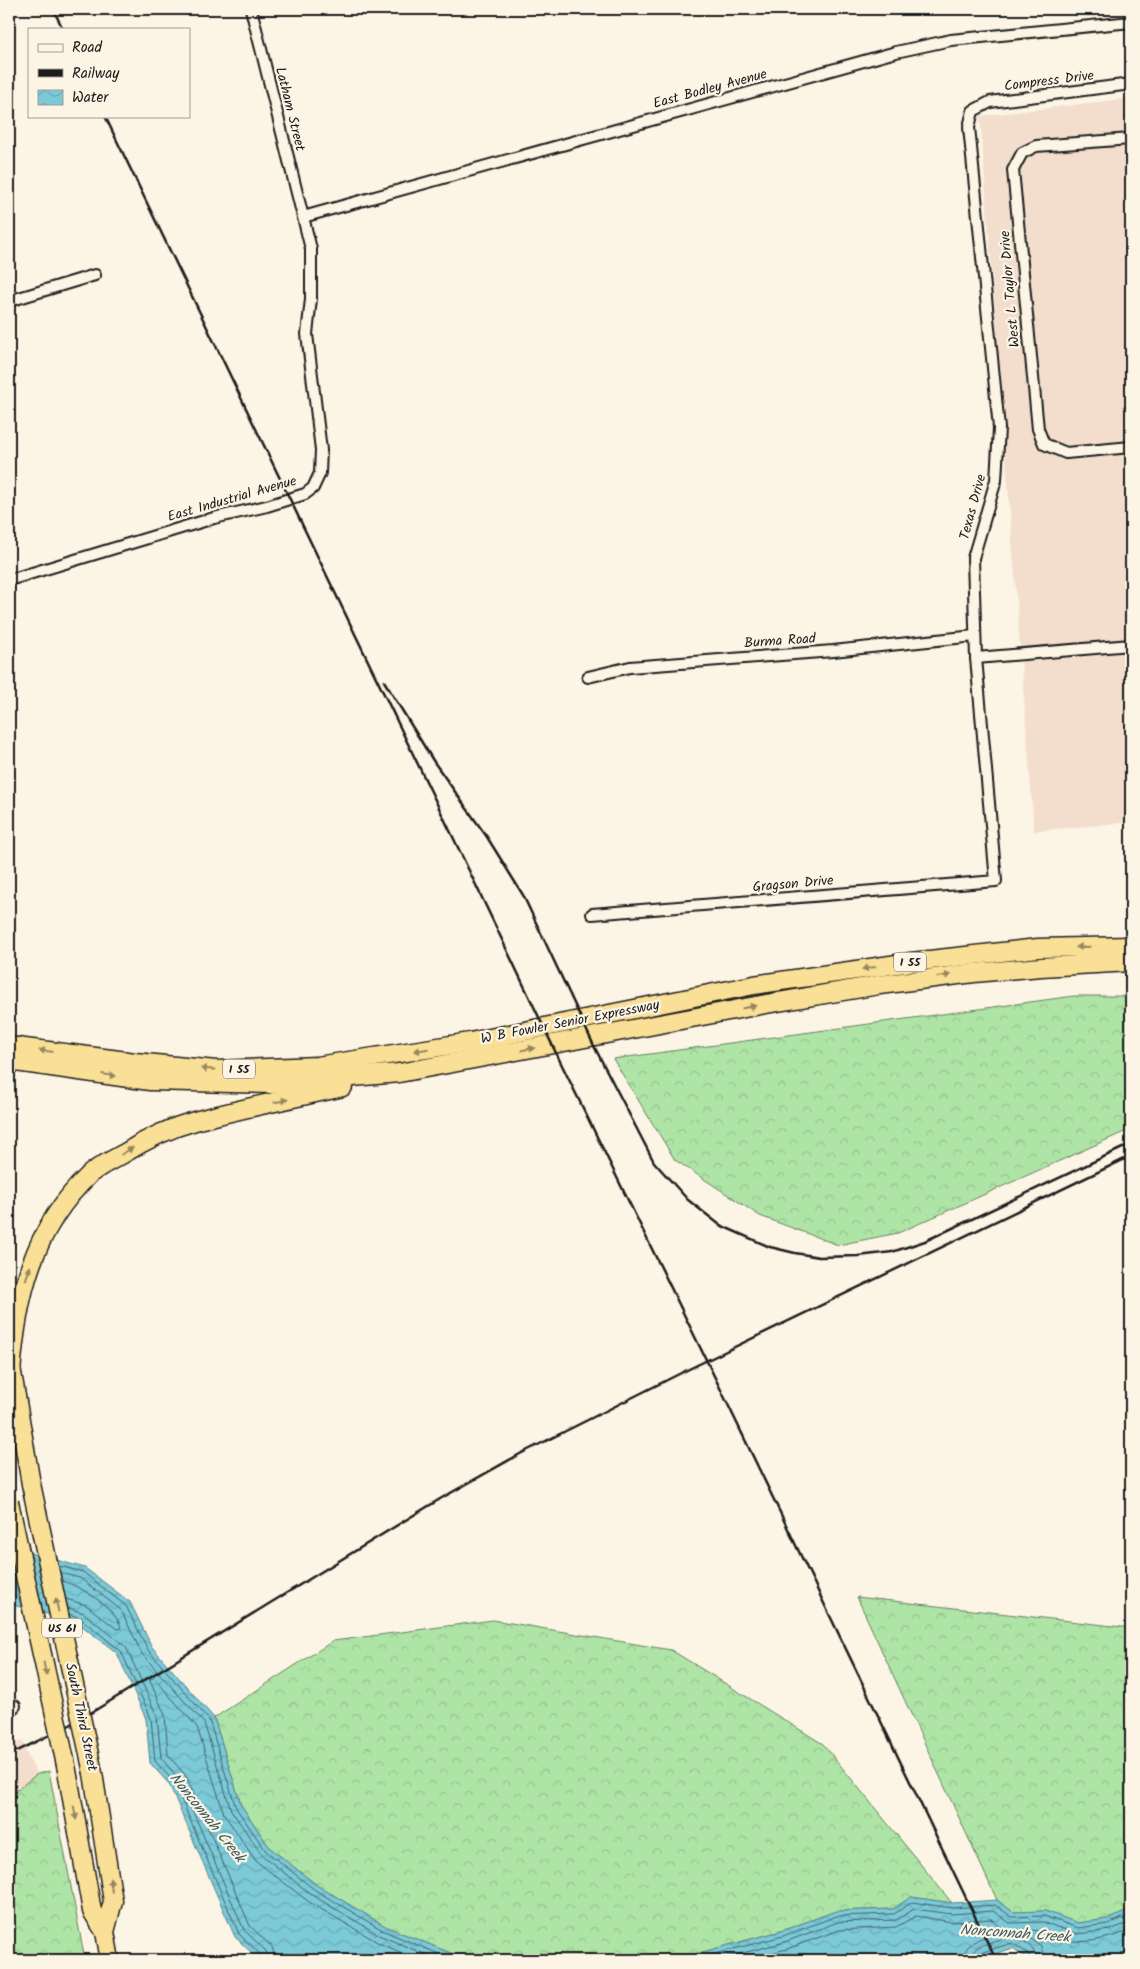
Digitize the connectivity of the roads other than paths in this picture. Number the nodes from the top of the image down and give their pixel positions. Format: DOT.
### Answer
graph roads {
  1 [pos="251,9"];
  2 [pos="1131,22"];
  3 [pos="1131,84"];
  4 [pos="973,111"];
  5 [pos="1131,139"];
  6 [pos="302,217"];
  7 [pos="95,275"];
  8 [pos="9,301"];
  9 [pos="1131,447"];
  10 [pos="9,580"];
  11 [pos="976,636"];
  12 [pos="1131,645"];
  13 [pos="976,658"];
  14 [pos="588,677"];
  15 [pos="996,881"];
  16 [pos="592,914"];
  17 [pos="1131,946"];
  18 [pos="1131,962"];
  19 [pos="9,1046"];
  20 [pos="9,1061"];
  21 [pos="399,1074"];
  22 [pos="9,1354"];
  23 [pos="11,1373"];
  24 [pos="9,1502"];
  25 [pos="105,1932"];
  26 [pos="110,1960"];
  1 -- 6 [label="street, Latham Street"];
  2 -- 6 [label="street, East Bodley Avenue"];
  3 -- 4 [label="street, Compress Drive"];
  4 -- 11 [label="street, Texas Drive"];
  5 -- 9 [label="street, West L Taylor Drive"];
  6 -- 10 [label="street, East Industrial Avenue"];
  7 -- 8 [label="street"];
  11 -- 13 [label="street, Texas Drive"];
  11 -- 14 [label="street, Burma Road"];
  12 -- 13 [label="street"];
  13 -- 15 [label="street, Texas Drive"];
  15 -- 16 [label="street, Gragson Drive"];
  17 -- 19 [label="highway, W B Fowler Senior Expressway / I 55, one-way"];
  21 -- 18 [label="highway, W B Fowler Senior Expressway / I 55, one-way"];
  20 -- 21 [label="highway, W B Fowler Senior Expressway / I 55, one-way"];
  23 -- 21 [label="highway, one-way"];
  22 -- 23 [label="highway, South Third Street / US 61"];
  25 -- 23 [label="highway, South Third Street / US 61, one-way, bridge"];
  24 -- 25 [label="highway, South Third Street / US 61, one-way, bridge"];
  25 -- 26 [label="highway, South Third Street / US 61"];
}
